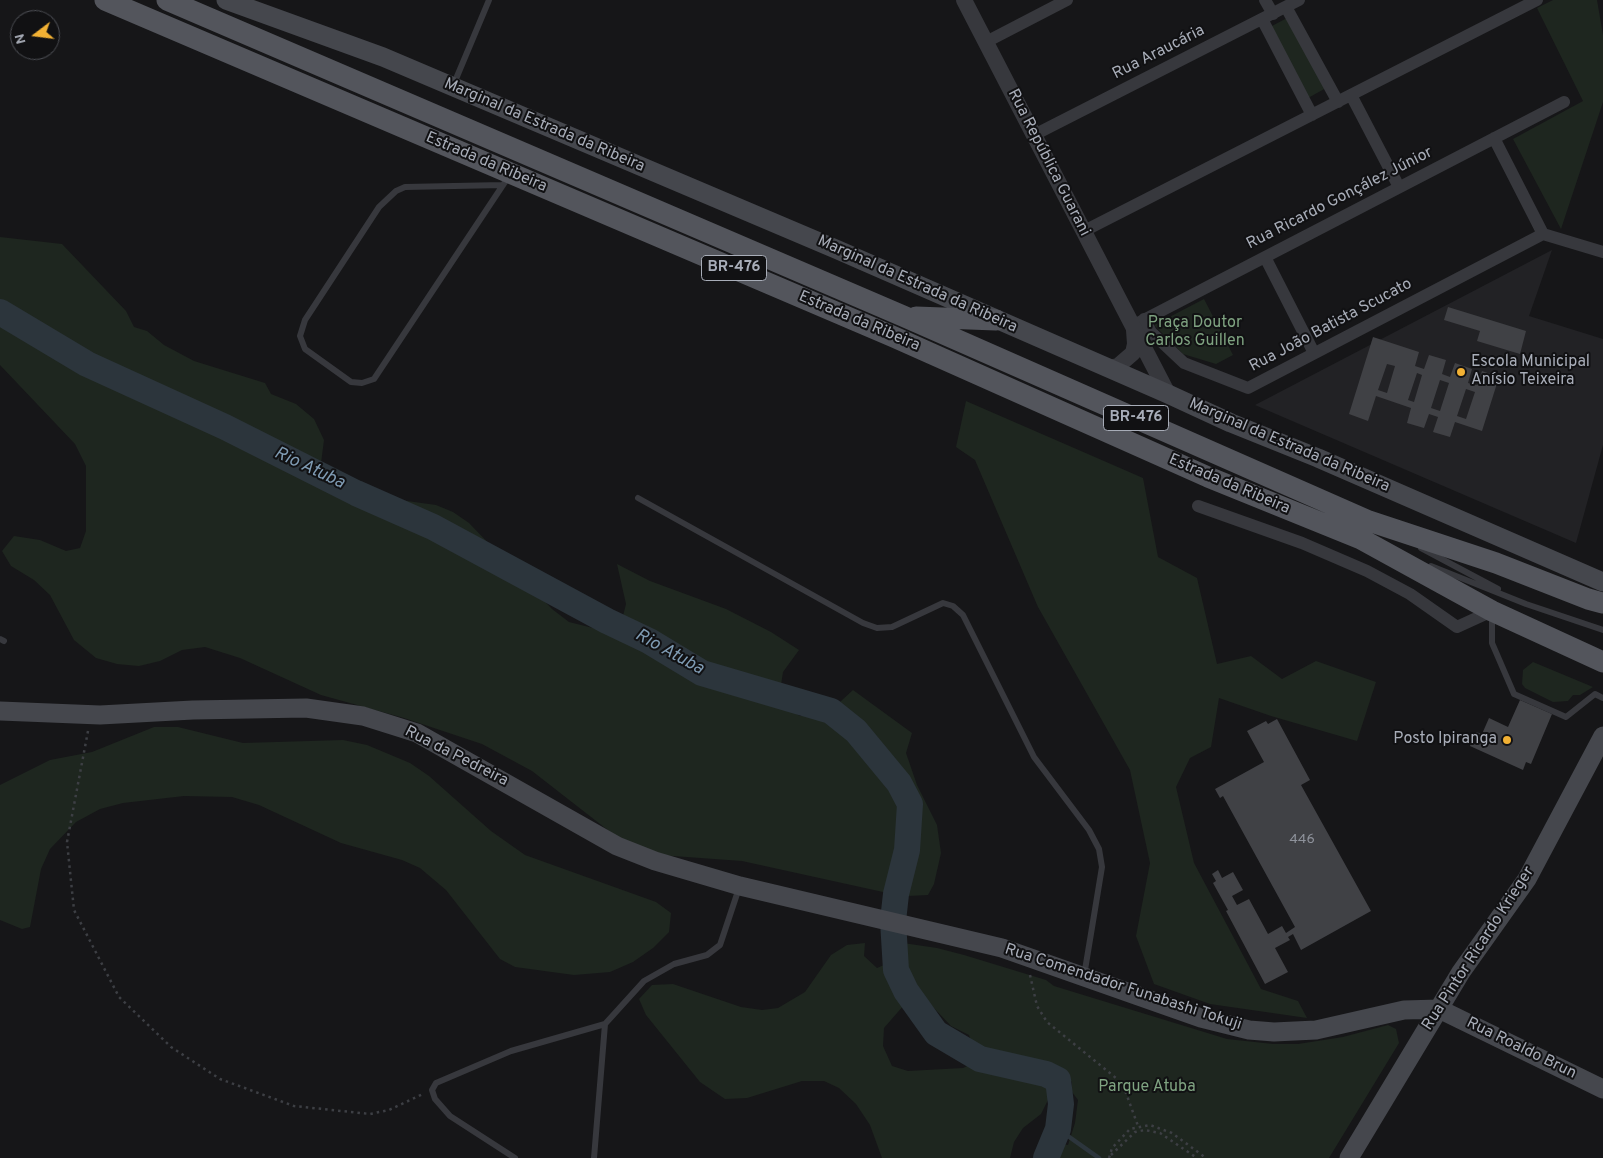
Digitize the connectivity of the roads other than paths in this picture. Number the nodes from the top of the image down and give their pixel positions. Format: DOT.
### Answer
graph roads {
  1 [pos="105,0"];
  2 [pos="167,0"];
  3 [pos="226,0"];
  4 [pos="489,0"];
  5 [pos="964,0"];
  6 [pos="1067,0"];
  7 [pos="1265,0"];
  8 [pos="1299,0"];
  9 [pos="1537,0"];
  10 [pos="1286,6"];
  11 [pos="1267,16"];
  12 [pos="986,42"];
  13 [pos="453,87"];
  14 [pos="1351,95"];
  15 [pos="1338,102"];
  16 [pos="1564,102"];
  17 [pos="1312,115"];
  18 [pos="1034,135"];
  19 [pos="1494,138"];
  20 [pos="507,179"];
  21 [pos="1399,187"];
  22 [pos="1084,231"];
  23 [pos="1543,234"];
  24 [pos="1603,252"];
  25 [pos="1265,257"];
  26 [pos="903,316"];
  27 [pos="996,320"];
  28 [pos="1138,322"];
  29 [pos="1314,353"];
  30 [pos="1108,368"];
  31 [pos="1168,394"];
  32 [pos="638,498"];
  33 [pos="1198,506"];
  34 [pos="1365,530"];
  35 [pos="1416,561"];
  36 [pos="1425,564"];
  37 [pos="1603,582"];
  38 [pos="1603,603"];
  39 [pos="1526,604"];
  40 [pos="1492,611"];
  41 [pos="1603,630"];
  42 [pos="1603,662"];
  43 [pos="1603,698"];
  44 [pos="0,711"];
  45 [pos="1603,736"];
  46 [pos="740,886"];
  47 [pos="859,915"];
  48 [pos="1084,977"];
  49 [pos="1439,1009"];
  50 [pos="605,1024"];
  51 [pos="1603,1089"];
  52 [pos="516,1158"];
  53 [pos="594,1158"];
  54 [pos="1349,1158"];
  1 -- 20 [label="main road, Estrada da Ribeira / BR-476"];
  2 -- 26 [label="main road, Estrada da Ribeira / BR-476"];
  3 -- 13 [label="main road, Marginal da Estrada da Ribeira"];
  4 -- 13 [label="lane"];
  5 -- 12 [label="street, Rua República Guarani"];
  6 -- 12 [label="street"];
  7 -- 11 [label="street"];
  8 -- 10 [label="street, Rua Araucária"];
  9 -- 14 [label="street"];
  10 -- 11 [label="street, Rua Araucária"];
  10 -- 15 [label="street"];
  11 -- 17 [label="street"];
  11 -- 18 [label="street, Rua Araucária"];
  12 -- 18 [label="street, Rua República Guarani"];
  13 -- 27 [label="main road, Marginal da Estrada da Ribeira"];
  14 -- 15 [label="street"];
  14 -- 21 [label="street"];
  15 -- 17 [label="street"];
  16 -- 19 [label="street, Rua Ricardo Gonçález Júnior"];
  17 -- 22 [label="street"];
  18 -- 22 [label="street, Rua República Guarani"];
  19 -- 21 [label="street, Rua Ricardo Gonçález Júnior"];
  19 -- 23 [label="street"];
  20 -- 20 [label="lane"];
  20 -- 34 [label="main road, Estrada da Ribeira / BR-476"];
  21 -- 25 [label="street, Rua Ricardo Gonçález Júnior"];
  22 -- 28 [label="street, Rua República Guarani"];
  23 -- 24 [label="street"];
  23 -- 29 [label="street, Rua João Batista Scucato"];
  25 -- 28 [label="street, Rua Ricardo Gonçález Júnior"];
  25 -- 29 [label="street"];
  26 -- 27 [label="main road"];
  26 -- 34 [label="main road, Estrada da Ribeira / BR-476"];
  27 -- 30 [label="main road, Marginal da Estrada da Ribeira"];
  28 -- 29 [label="street, Rua João Batista Scucato"];
  28 -- 30 [label="street, Rua República Guarani"];
  28 -- 31 [label="street, Rua República Guarani"];
  30 -- 31 [label="main road, Marginal da Estrada da Ribeira"];
  31 -- 37 [label="main road, Marginal da Estrada da Ribeira"];
  32 -- 48 [label="lane"];
  33 -- 40 [label="street"];
  34 -- 35 [label="lane"];
  34 -- 38 [label="main road, Estrada da Ribeira / BR-476"];
  34 -- 39 [label="lane"];
  34 -- 40 [label="main road, Estrada da Ribeira"];
  36 -- 39 [label="lane"];
  39 -- 41 [label="lane"];
  40 -- 42 [label="main road, Estrada da Ribeira"];
  40 -- 43 [label="lane"];
  44 -- 46 [label="main road, Rua da Pedreira"];
  45 -- 49 [label="main road, Rua Pintor Ricardo Krieger"];
  46 -- 47 [label="main road, Rua da Pedreira"];
  46 -- 50 [label="lane"];
  47 -- 48 [label="main road, Rua Comendador Funabashi Tokuji"];
  48 -- 49 [label="main road, Rua Comendador Funabashi Tokuji"];
  49 -- 51 [label="main road, Rua Roaldo Brun"];
  49 -- 54 [label="main road, Rua Pintor Ricardo Krieger"];
  50 -- 52 [label="lane"];
  50 -- 53 [label="lane"];
}
